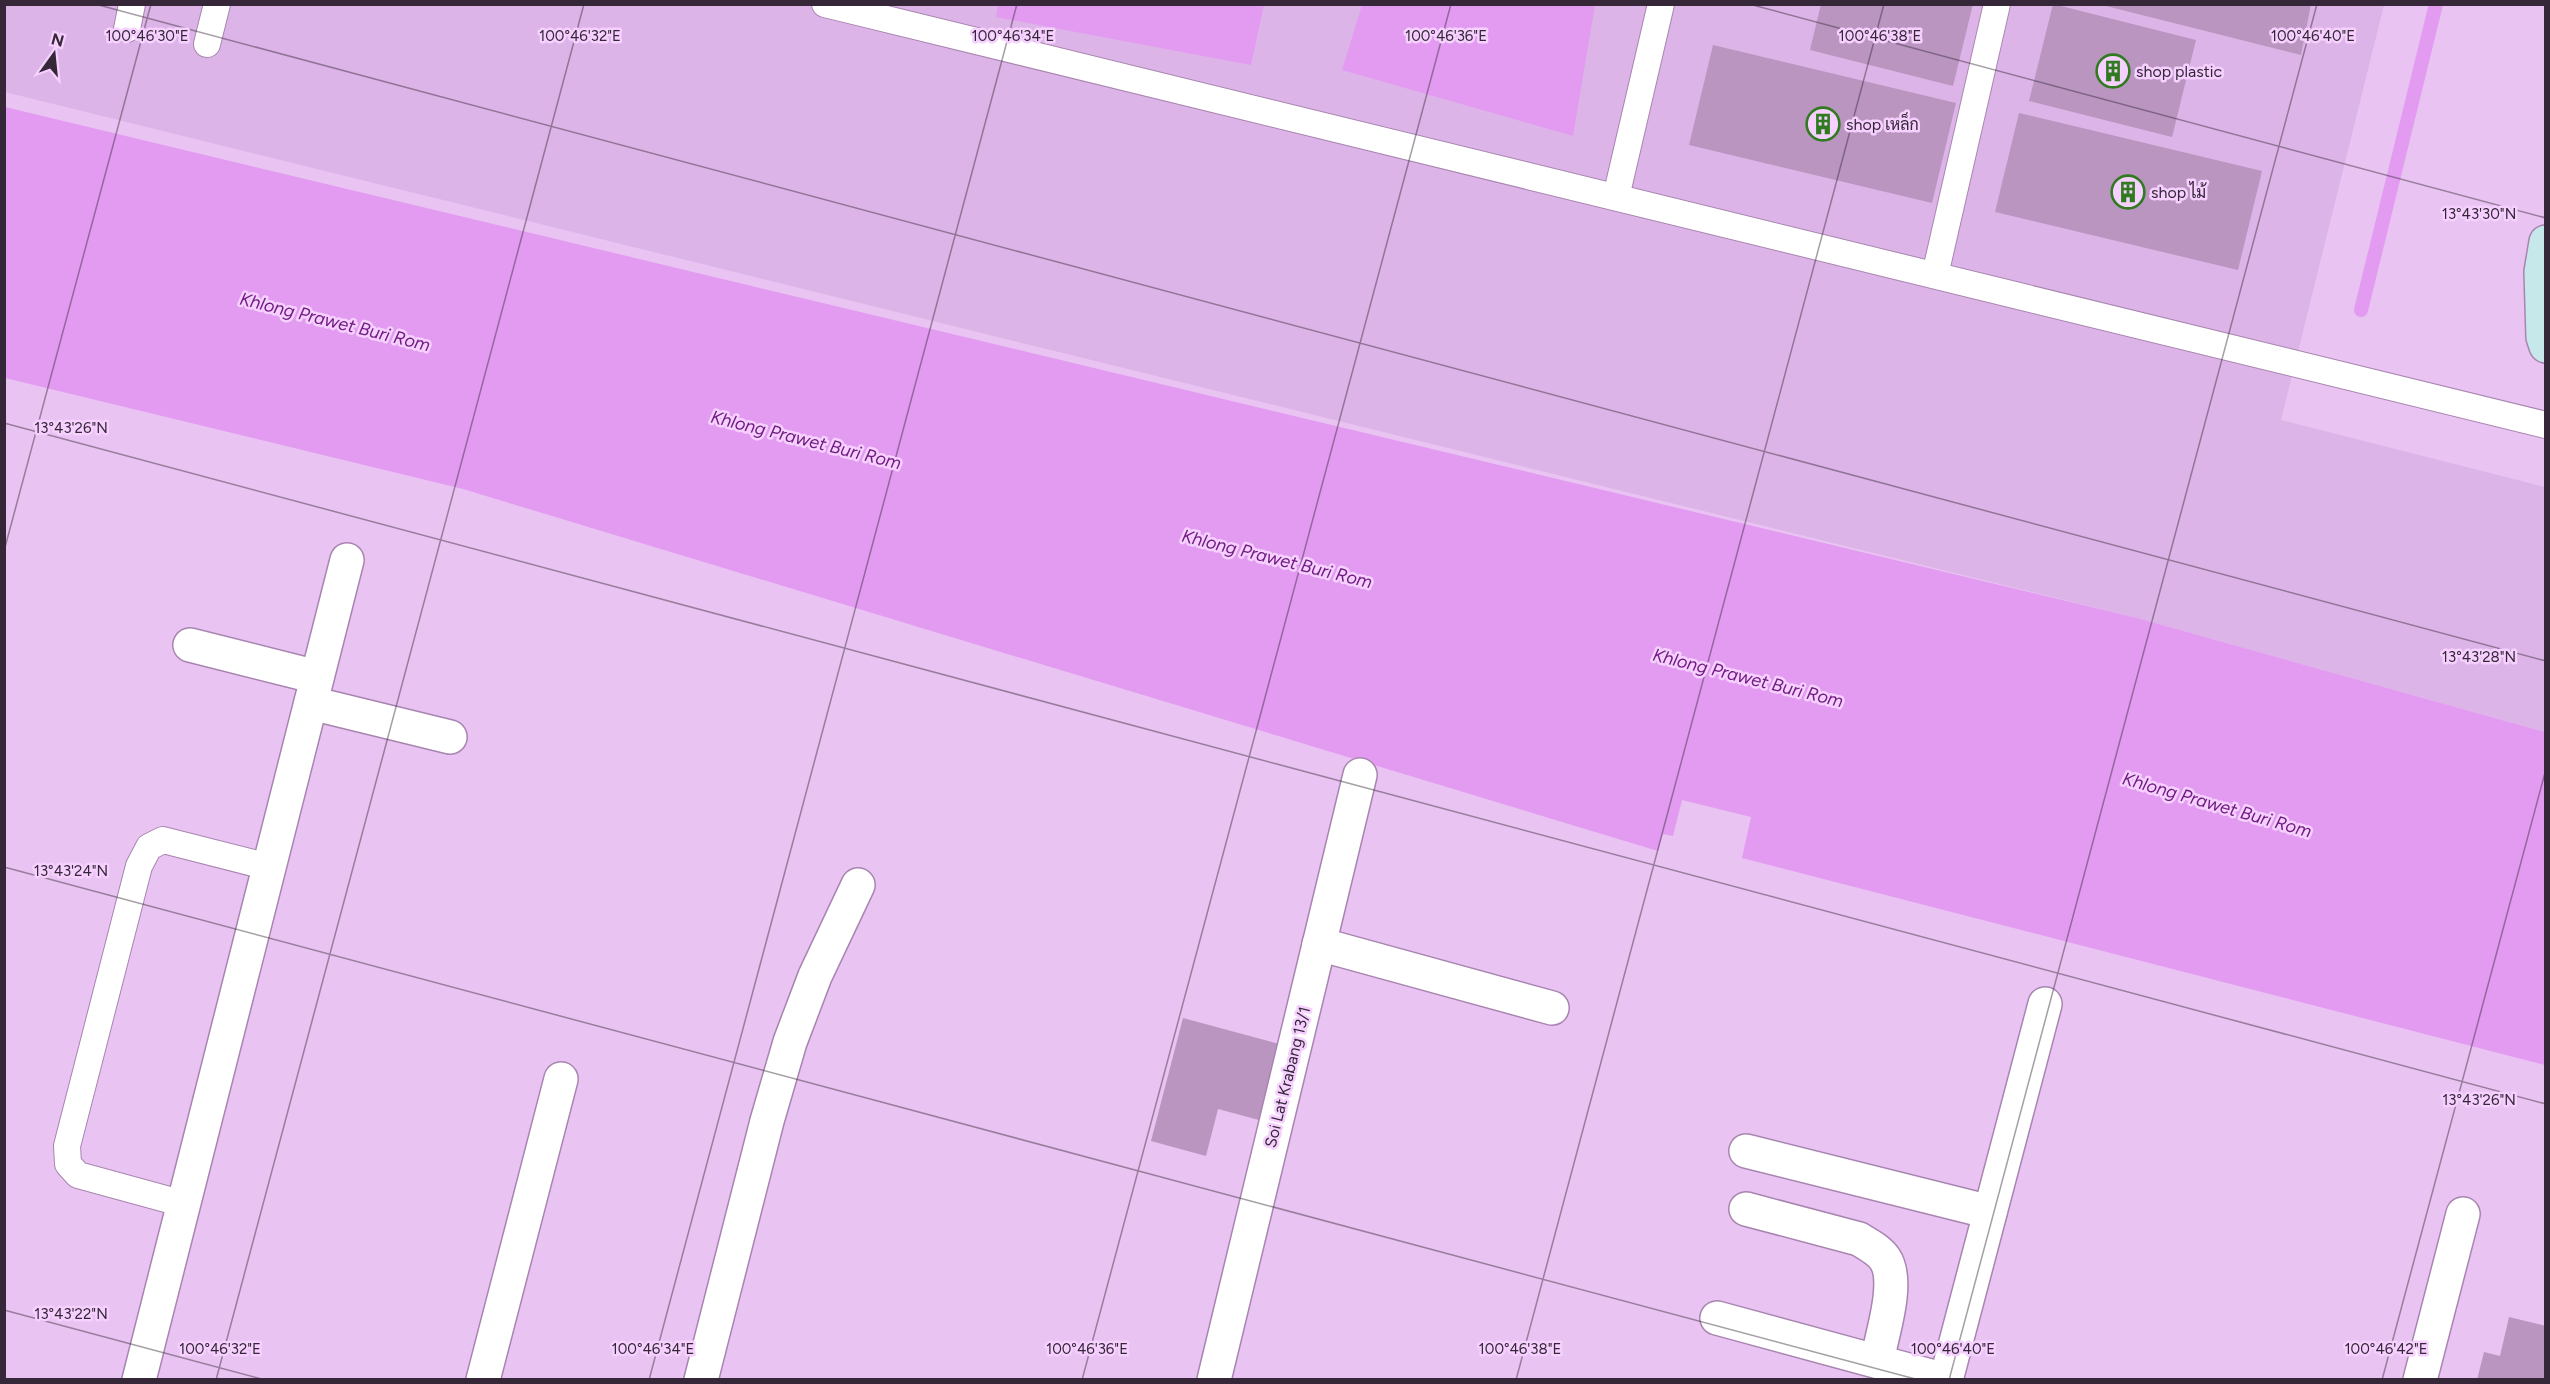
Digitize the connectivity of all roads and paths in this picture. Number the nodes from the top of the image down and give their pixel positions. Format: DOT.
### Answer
graph roads {
  1 [pos="217,4"];
  2 [pos="825,4"];
  3 [pos="1661,4"];
  4 [pos="1997,4"];
  5 [pos="207,44"];
  6 [pos="1616,197"];
  7 [pos="2546,242"];
  8 [pos="1935,275"];
  9 [pos="2546,346"];
  10 [pos="2546,425"];
  11 [pos="347,560"];
  12 [pos="190,645"];
  13 [pos="314,690"];
  14 [pos="450,737"];
  15 [pos="1360,775"];
  16 [pos="269,867"];
  17 [pos="858,885"];
  18 [pos="1319,944"];
  19 [pos="2045,1004"];
  20 [pos="1552,1008"];
  21 [pos="561,1079"];
  22 [pos="1746,1151"];
  23 [pos="184,1204"];
  24 [pos="1746,1209"];
  25 [pos="1990,1212"];
  26 [pos="2463,1214"];
  27 [pos="1718,1318"];
  28 [pos="1877,1360"];
  29 [pos="139,1380"];
  30 [pos="483,1380"];
  31 [pos="701,1380"];
  32 [pos="1214,1380"];
  33 [pos="1945,1380"];
  34 [pos="2420,1380"];
  1 -- 5 [label="lane"];
  2 -- 6 [label="lane"];
  3 -- 6 [label="lane"];
  4 -- 8 [label="lane"];
  6 -- 8 [label="lane"];
  7 -- 9 [label="main road"];
  8 -- 10 [label="lane"];
  11 -- 13 [label="street"];
  12 -- 13 [label="street"];
  13 -- 14 [label="street"];
  13 -- 16 [label="street"];
  15 -- 18 [label="street, Soi Lat Krabang 13/1"];
  16 -- 23 [label="street"];
  16 -- 23 [label="lane"];
  17 -- 31 [label="street"];
  18 -- 20 [label="street"];
  18 -- 32 [label="street, Soi Lat Krabang 13/1"];
  19 -- 25 [label="street"];
  21 -- 30 [label="street"];
  22 -- 25 [label="street"];
  23 -- 29 [label="street"];
  24 -- 28 [label="street"];
  25 -- 33 [label="street"];
  26 -- 34 [label="street"];
  27 -- 28 [label="street"];
  28 -- 33 [label="street"];
}
